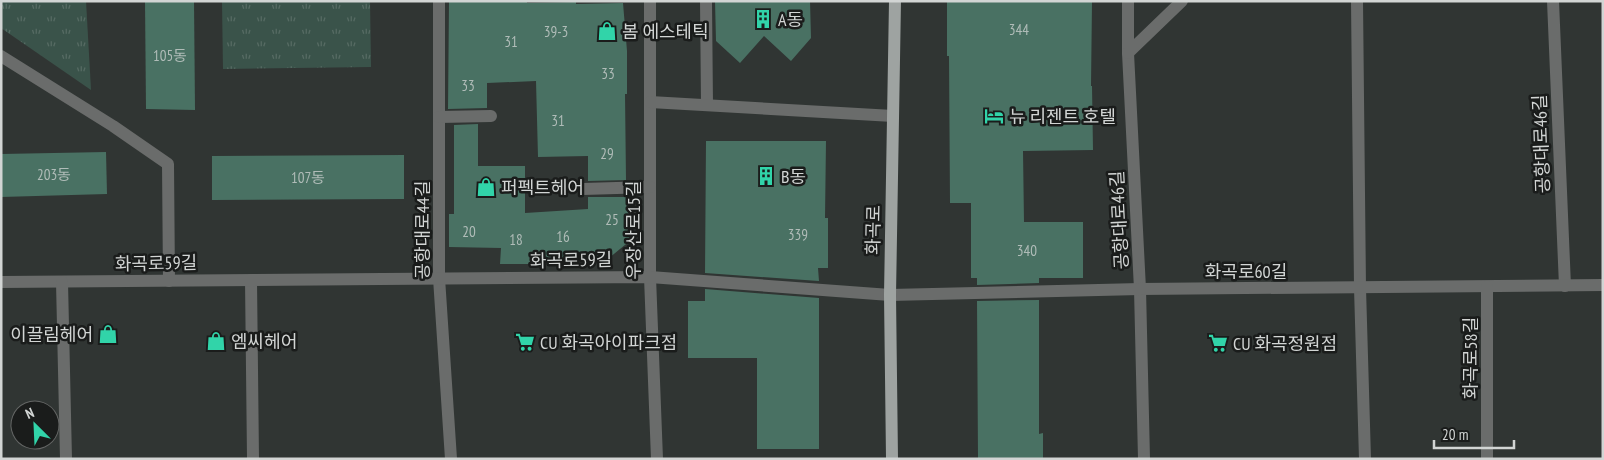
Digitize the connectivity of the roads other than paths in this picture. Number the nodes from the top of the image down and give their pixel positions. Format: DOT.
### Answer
graph roads {
  1 [pos="439,1"];
  2 [pos="650,1"];
  3 [pos="706,1"];
  4 [pos="895,1"];
  5 [pos="1128,1"];
  6 [pos="1182,1"];
  7 [pos="1357,1"];
  8 [pos="1553,1"];
  9 [pos="1128,53"];
  10 [pos="1,56"];
  11 [pos="650,102"];
  12 [pos="707,106"];
  13 [pos="491,116"];
  14 [pos="893,116"];
  15 [pos="439,117"];
  16 [pos="650,187"];
  17 [pos="583,189"];
  18 [pos="650,276"];
  19 [pos="439,278"];
  20 [pos="251,280"];
  21 [pos="169,281"];
  22 [pos="1,282"];
  23 [pos="62,282"];
  24 [pos="1603,285"];
  25 [pos="1564,286"];
  26 [pos="1488,287"];
  27 [pos="1360,288"];
  28 [pos="1140,289"];
  29 [pos="890,295"];
  30 [pos="66,459"];
  31 [pos="253,459"];
  32 [pos="451,459"];
  33 [pos="658,459"];
  34 [pos="892,459"];
  35 [pos="1144,459"];
  36 [pos="1364,459"];
  37 [pos="1488,459"];
  1 -- 15 [label="street, 공항대로44길"];
  2 -- 11 [label="street, 우장산로15길"];
  3 -- 12 [label="street"];
  4 -- 14 [label="main road, 화곡로"];
  5 -- 9 [label="street"];
  6 -- 9 [label="street"];
  7 -- 27 [label="street"];
  8 -- 25 [label="street, 공항대로46길"];
  9 -- 28 [label="street, 공항대로46길"];
  10 -- 21 [label="street"];
  11 -- 12 [label="street"];
  11 -- 16 [label="street, 우장산로15길"];
  12 -- 14 [label="street"];
  13 -- 15 [label="street"];
  14 -- 29 [label="main road, 화곡로"];
  15 -- 19 [label="street, 공항대로44길"];
  16 -- 17 [label="street"];
  16 -- 18 [label="street, 우장산로15길"];
  18 -- 19 [label="street, 화곡로59길"];
  18 -- 29 [label="street, 화곡로59길"];
  18 -- 33 [label="street, 우장산로15길"];
  19 -- 20 [label="street, 화곡로59길"];
  19 -- 32 [label="street, 공항대로44길"];
  20 -- 21 [label="street, 화곡로59길"];
  20 -- 31 [label="street"];
  21 -- 23 [label="street, 화곡로59길"];
  22 -- 23 [label="street, 화곡로59길"];
  23 -- 30 [label="street"];
  24 -- 25 [label="street, 화곡로60길"];
  25 -- 26 [label="street, 화곡로60길"];
  26 -- 27 [label="street, 화곡로60길"];
  26 -- 37 [label="street, 화곡로58길"];
  27 -- 28 [label="street, 화곡로60길"];
  27 -- 36 [label="street"];
  28 -- 29 [label="street, 화곡로60길"];
  28 -- 35 [label="street, 공항대로46길"];
  29 -- 34 [label="main road, 화곡로"];
}
